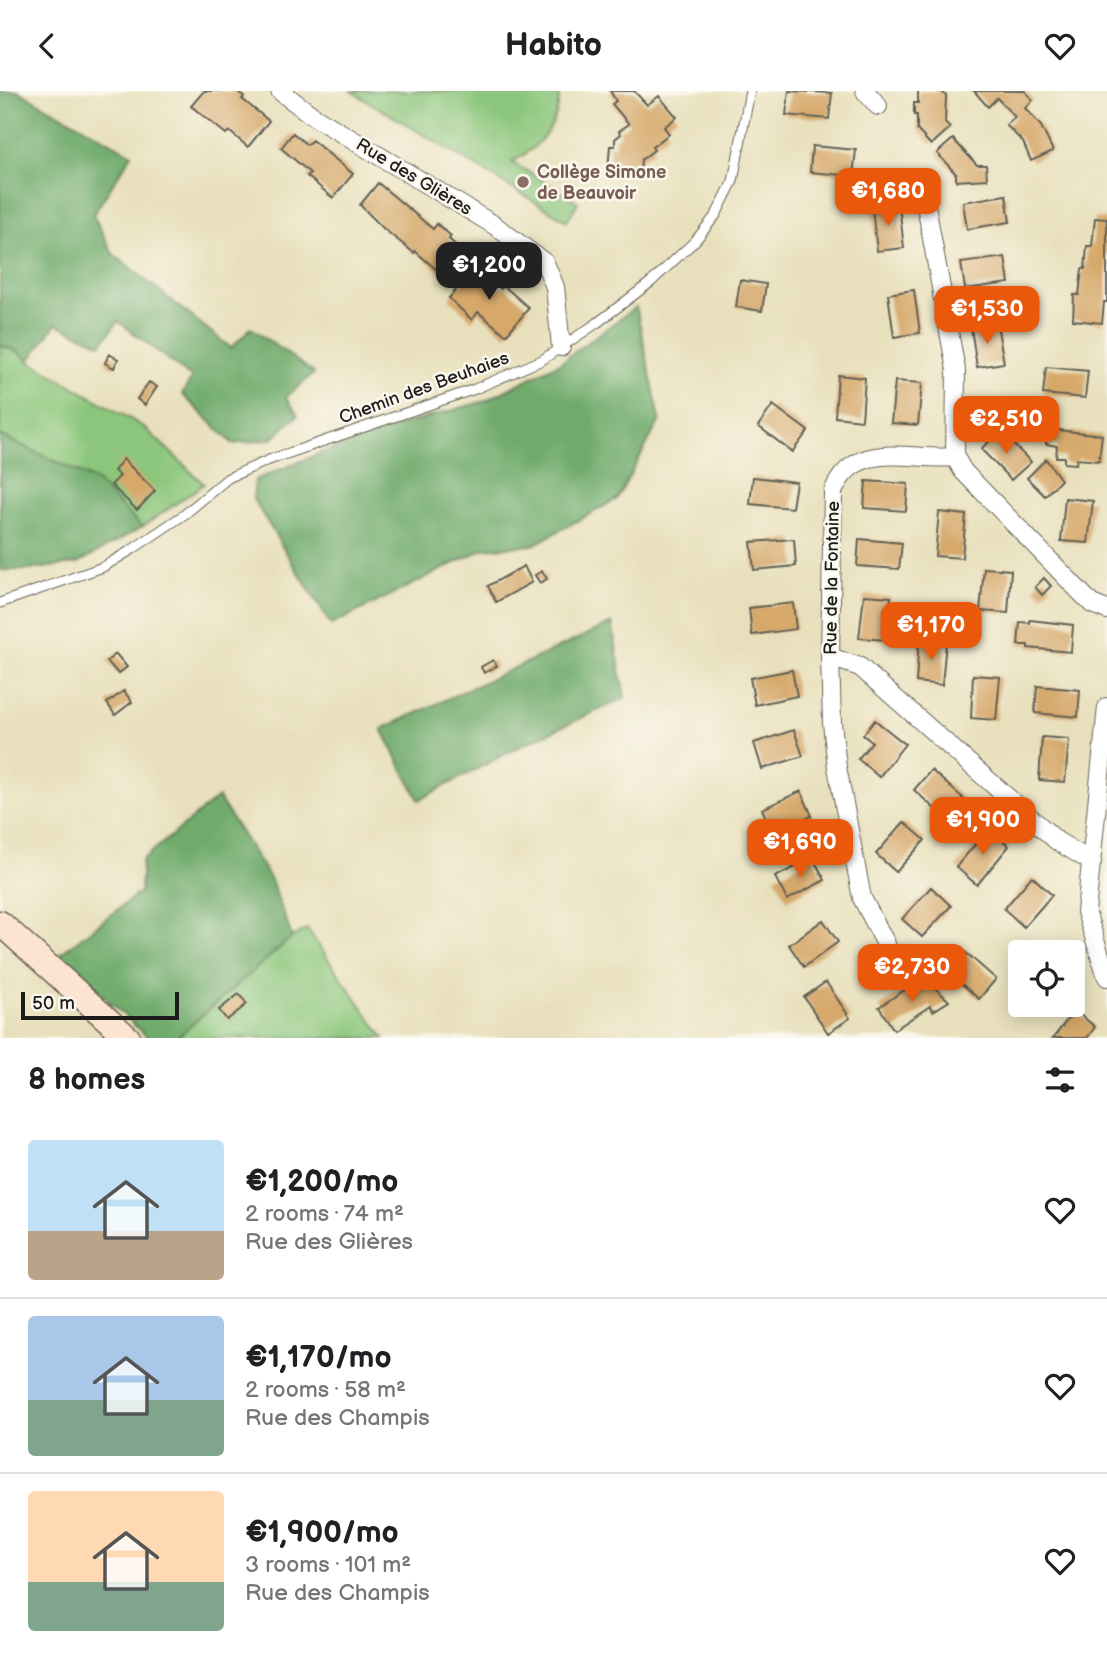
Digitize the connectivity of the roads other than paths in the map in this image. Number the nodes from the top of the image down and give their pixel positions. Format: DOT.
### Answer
graph roads {
  1 [pos="280,91"];
  2 [pos="750,91"];
  3 [pos="865,91"];
  4 [pos="878,106"];
  5 [pos="925,200"];
  6 [pos="561,347"];
  7 [pos="955,457"];
  8 [pos="0,603"];
  9 [pos="1107,610"];
  10 [pos="830,657"];
  11 [pos="1107,707"];
  12 [pos="1091,862"];
  13 [pos="0,923"];
  14 [pos="876,968"];
  15 [pos="1107,977"];
  16 [pos="128,1038"];
  1 -- 6 [label="street, Rue des Glières"];
  2 -- 6 [label="lane, Chemin des Beuhaies"];
  3 -- 4 [label="street"];
  5 -- 7 [label="street"];
  6 -- 8 [label="lane, Chemin des Beuhaies"];
  7 -- 9 [label="street"];
  7 -- 10 [label="street, Rue de la Fontaine"];
  10 -- 12 [label="street"];
  10 -- 14 [label="street, Rue de la Fontaine"];
  11 -- 12 [label="street"];
  12 -- 15 [label="street"];
  13 -- 16 [label="street"];
}
